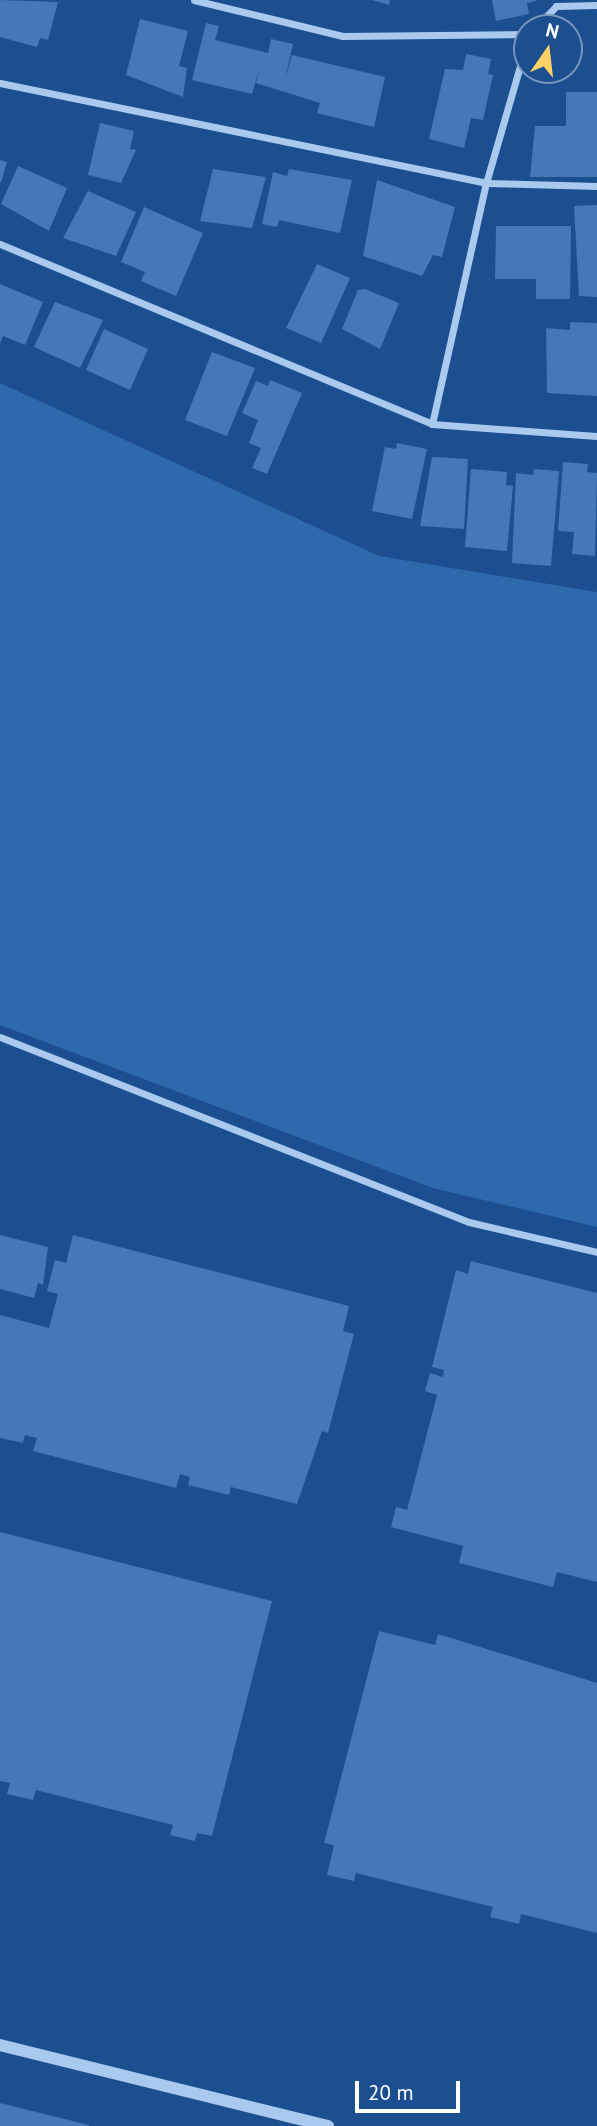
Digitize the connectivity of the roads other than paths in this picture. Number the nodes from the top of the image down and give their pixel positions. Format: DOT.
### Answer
graph roads {
  1 [pos="194,0"];
  2 [pos="597,5"];
  3 [pos="548,14"];
  4 [pos="513,34"];
  5 [pos="0,83"];
  6 [pos="515,84"];
  7 [pos="486,183"];
  8 [pos="597,186"];
  9 [pos="0,244"];
  10 [pos="432,424"];
  11 [pos="597,436"];
  12 [pos="0,1037"];
  13 [pos="597,1252"];
  14 [pos="0,2045"];
  15 [pos="328,2126"];
  1 -- 4 [label="street"];
  2 -- 3 [label="street"];
  5 -- 7 [label="street"];
  6 -- 7 [label="street"];
  7 -- 8 [label="street"];
  7 -- 10 [label="street"];
  9 -- 10 [label="street"];
  10 -- 11 [label="street"];
  12 -- 13 [label="street"];
  14 -- 15 [label="street"];
}
